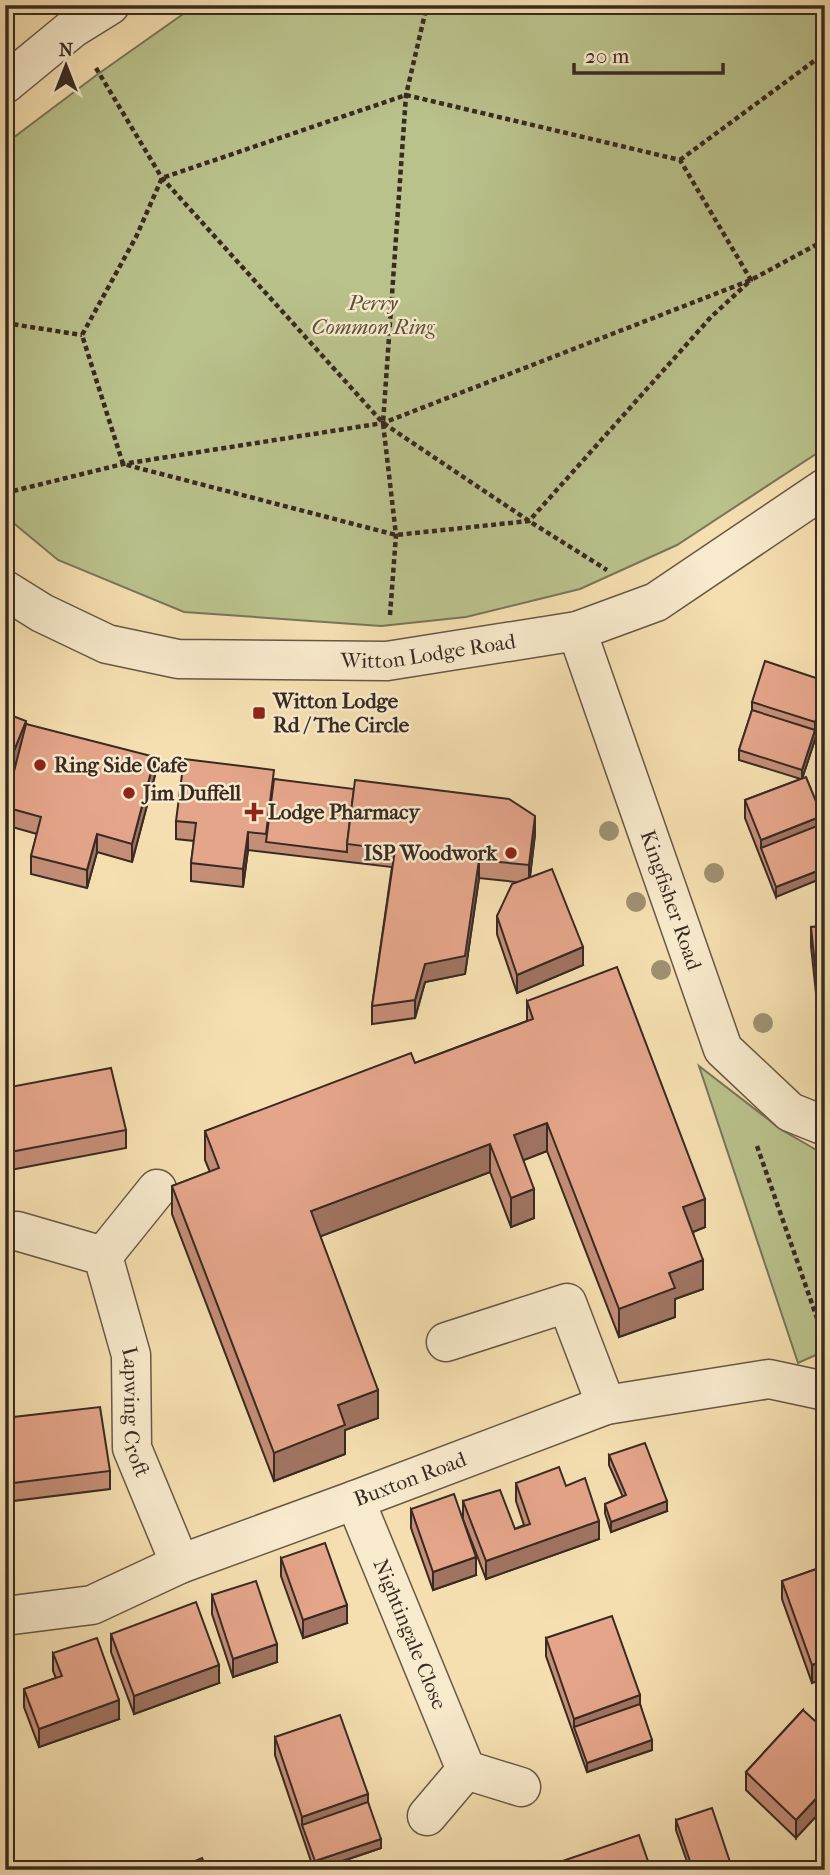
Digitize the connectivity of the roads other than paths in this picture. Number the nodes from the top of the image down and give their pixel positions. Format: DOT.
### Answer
graph roads {
  1 [pos="110,5"];
  2 [pos="5,84"];
  3 [pos="825,488"];
  4 [pos="5,590"];
  5 [pos="577,631"];
  6 [pos="825,1126"];
  7 [pos="157,1189"];
  8 [pos="17,1231"];
  9 [pos="103,1256"];
  10 [pos="446,1342"];
  11 [pos="825,1391"];
  12 [pos="606,1405"];
  13 [pos="355,1500"];
  14 [pos="180,1564"];
  15 [pos="5,1616"];
  16 [pos="466,1770"];
  17 [pos="521,1787"];
  18 [pos="427,1816"];
  1 -- 2 [label="street"];
  3 -- 5 [label="street, Witton Lodge Road"];
  4 -- 5 [label="street, Witton Lodge Road"];
  5 -- 6 [label="street, Kingfisher Road"];
  7 -- 9 [label="street"];
  8 -- 9 [label="street"];
  9 -- 14 [label="street, Lapwing Croft"];
  10 -- 12 [label="street"];
  11 -- 12 [label="street, Buxton Road"];
  12 -- 13 [label="street, Buxton Road"];
  13 -- 14 [label="street, Buxton Road"];
  13 -- 16 [label="street, Nightingale Close"];
  14 -- 15 [label="street, Buxton Road"];
  16 -- 17 [label="street"];
  16 -- 18 [label="street"];
}
